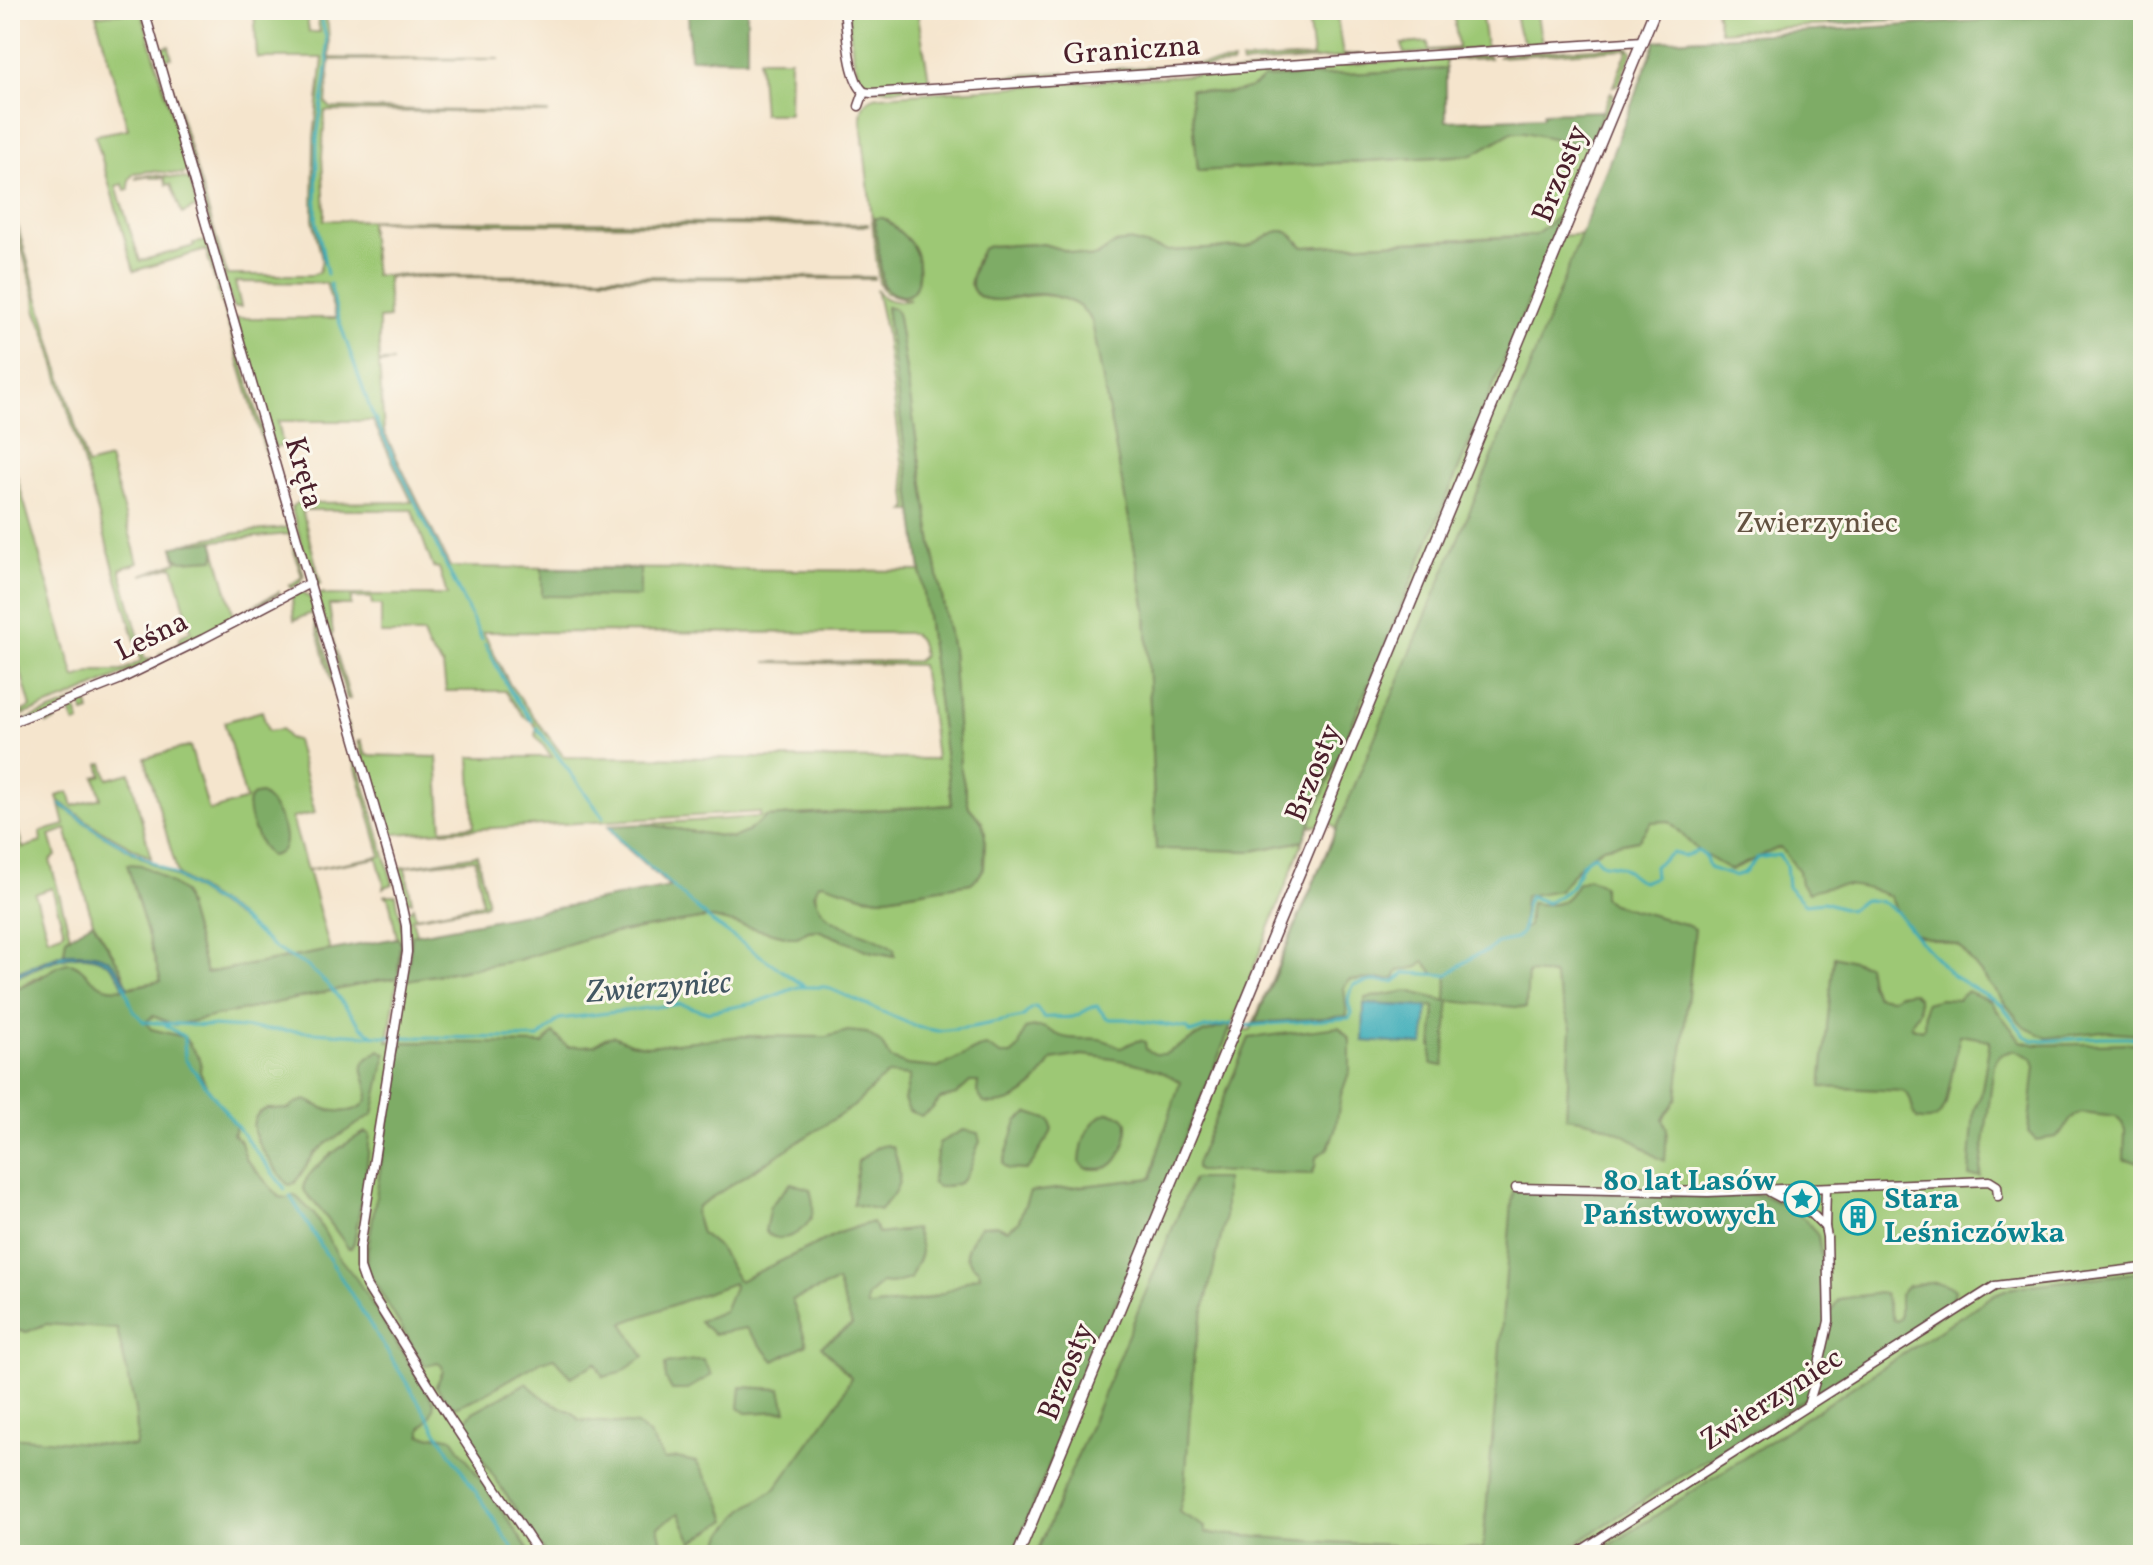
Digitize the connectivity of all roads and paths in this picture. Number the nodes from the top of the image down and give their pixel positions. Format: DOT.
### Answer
graph roads {
  1 [pos="144,10"];
  2 [pos="844,10"];
  3 [pos="1655,10"];
  4 [pos="1642,41"];
  5 [pos="864,92"];
  6 [pos="859,106"];
  7 [pos="310,583"];
  8 [pos="10,723"];
  9 [pos="1516,1188"];
  10 [pos="1826,1188"];
  11 [pos="1769,1191"];
  12 [pos="1998,1196"];
  13 [pos="1825,1227"];
  14 [pos="2143,1268"];
  15 [pos="1807,1406"];
  16 [pos="540,1555"];
  17 [pos="1018,1555"];
  18 [pos="1574,1555"];
  1 -- 7 [label="street, Kręta"];
  2 -- 5 [label="street"];
  3 -- 4 [label="street, Brzosty"];
  4 -- 5 [label="street, Graniczna"];
  4 -- 17 [label="street, Brzosty"];
  5 -- 6 [label="street"];
  7 -- 8 [label="street, Leśna"];
  7 -- 16 [label="street, Kręta"];
  9 -- 11 [label="street"];
  10 -- 11 [label="street"];
  10 -- 12 [label="street"];
  10 -- 13 [label="street"];
  11 -- 13 [label="street"];
  13 -- 15 [label="street"];
  14 -- 15 [label="street, Zwierzyniec"];
  15 -- 18 [label="street, Zwierzyniec"];
}
